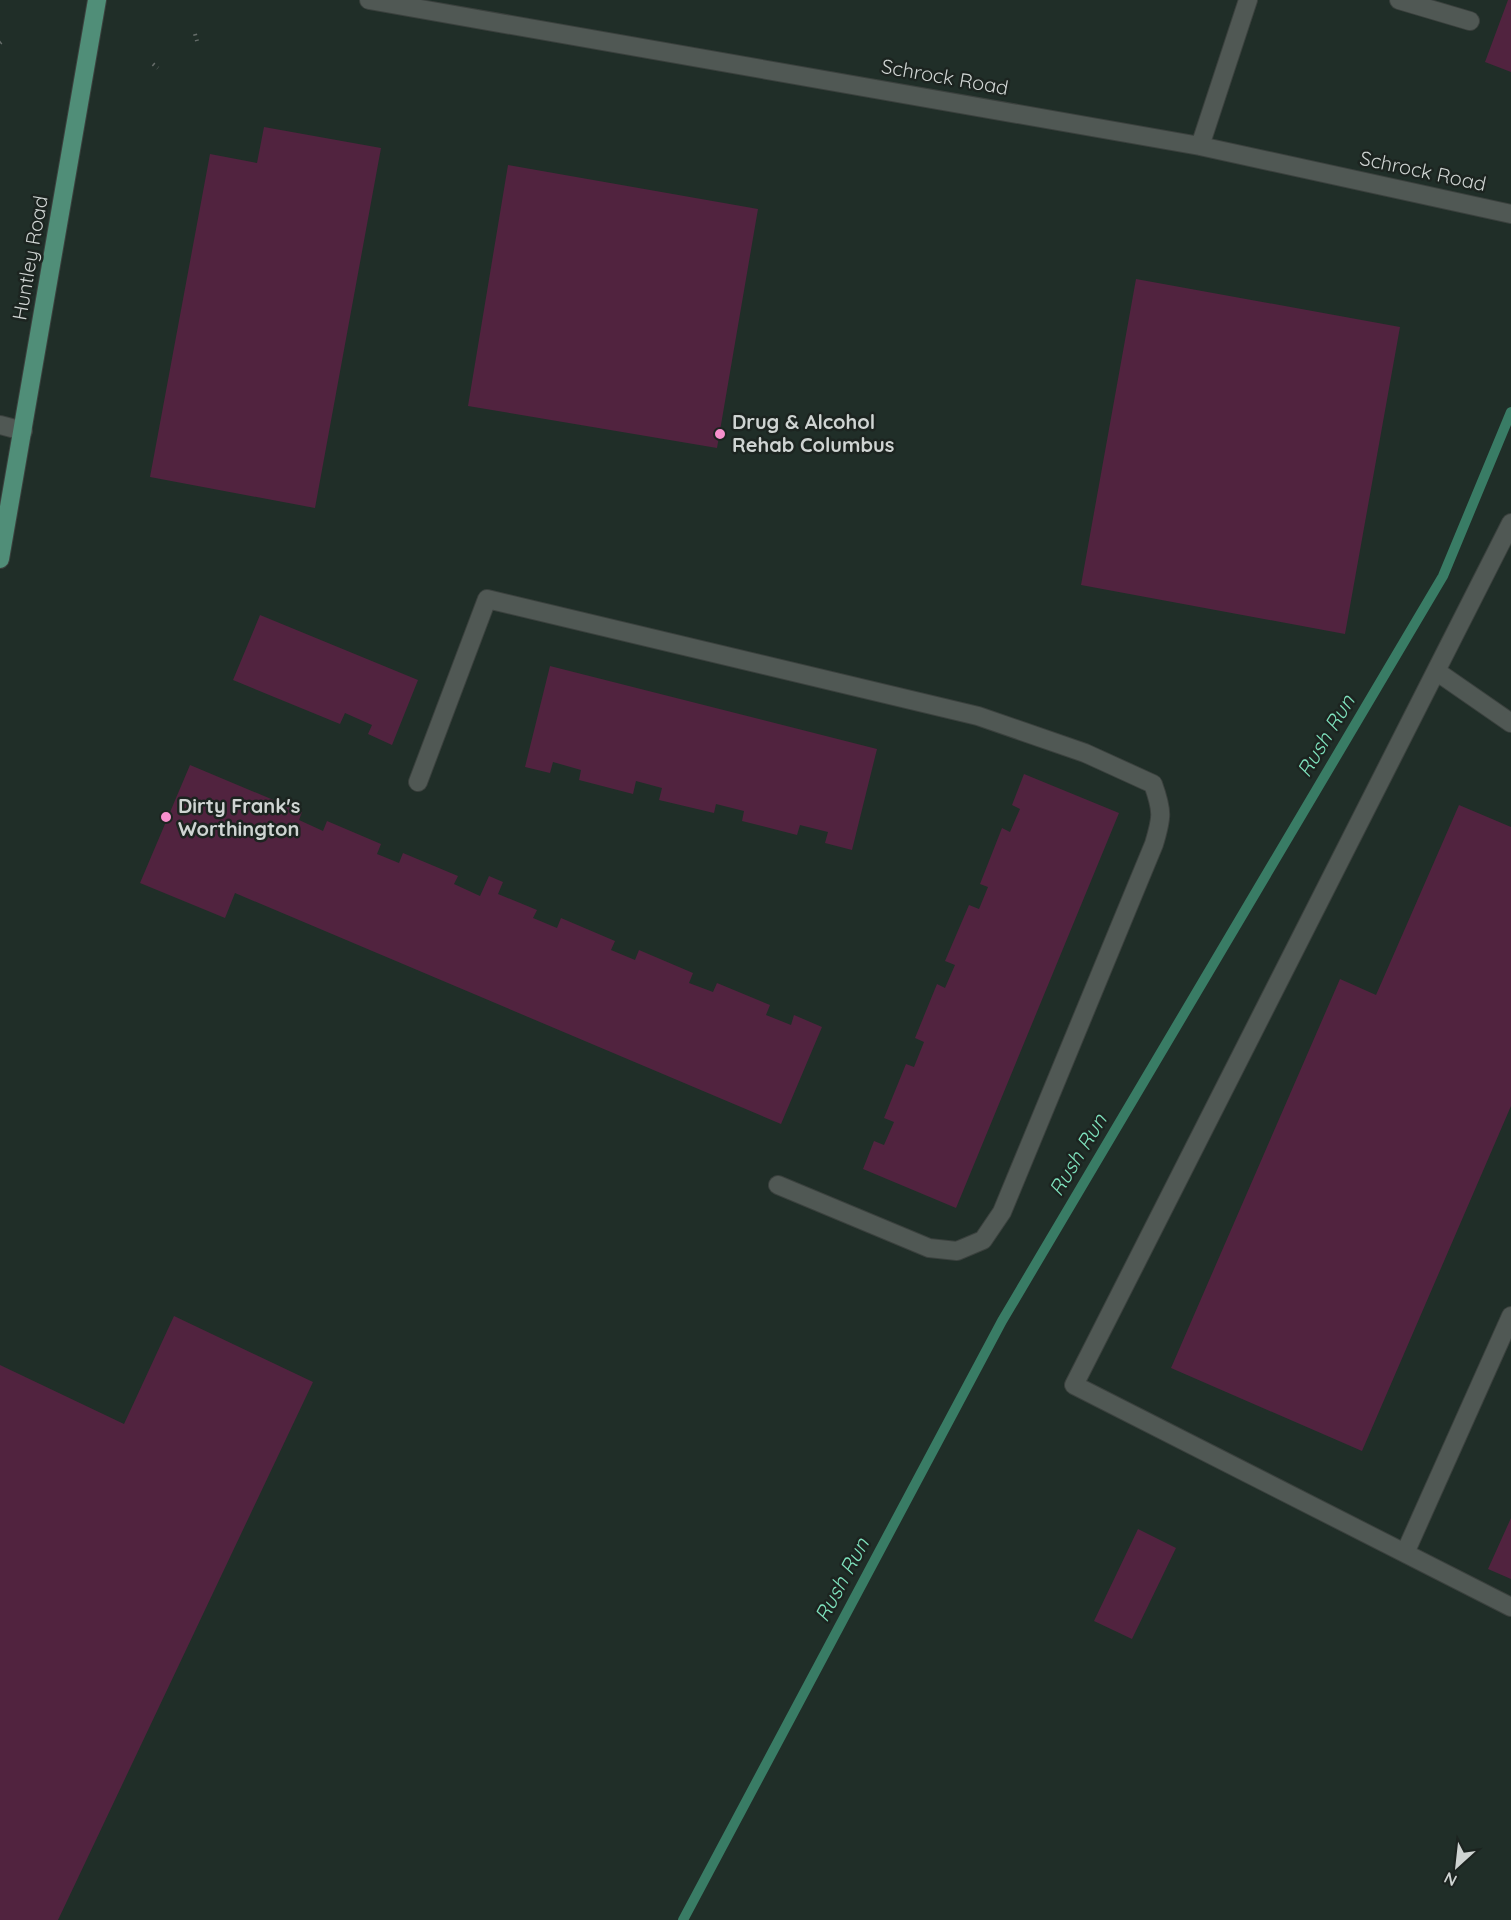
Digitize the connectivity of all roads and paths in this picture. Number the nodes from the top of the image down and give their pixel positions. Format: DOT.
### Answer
graph roads {
  1 [pos="97,0"];
  2 [pos="369,0"];
  3 [pos="1248,0"];
  4 [pos="1399,0"];
  5 [pos="1470,21"];
  6 [pos="195,34"];
  7 [pos="197,41"];
  8 [pos="153,64"];
  9 [pos="158,68"];
  10 [pos="1200,146"];
  11 [pos="1511,214"];
  12 [pos="0,425"];
  13 [pos="23,431"];
  14 [pos="1511,523"];
  15 [pos="0,559"];
  16 [pos="1436,671"];
  17 [pos="1511,723"];
  18 [pos="418,782"];
  19 [pos="778,1185"];
  20 [pos="1511,1316"];
  21 [pos="1405,1553"];
  22 [pos="1511,1607"];
  1 -- 13 [label="main road, Huntley Road"];
  2 -- 10 [label="street, Schrock Road"];
  3 -- 10 [label="street"];
  4 -- 5 [label="street"];
  6 -- 7 [label="path"];
  8 -- 9 [label="path"];
  10 -- 11 [label="street, Schrock Road"];
  12 -- 13 [label="street"];
  13 -- 15 [label="main road, Huntley Road"];
  14 -- 16 [label="street"];
  16 -- 17 [label="street"];
  16 -- 21 [label="street"];
  18 -- 19 [label="street"];
  20 -- 21 [label="street"];
  21 -- 22 [label="street"];
}
